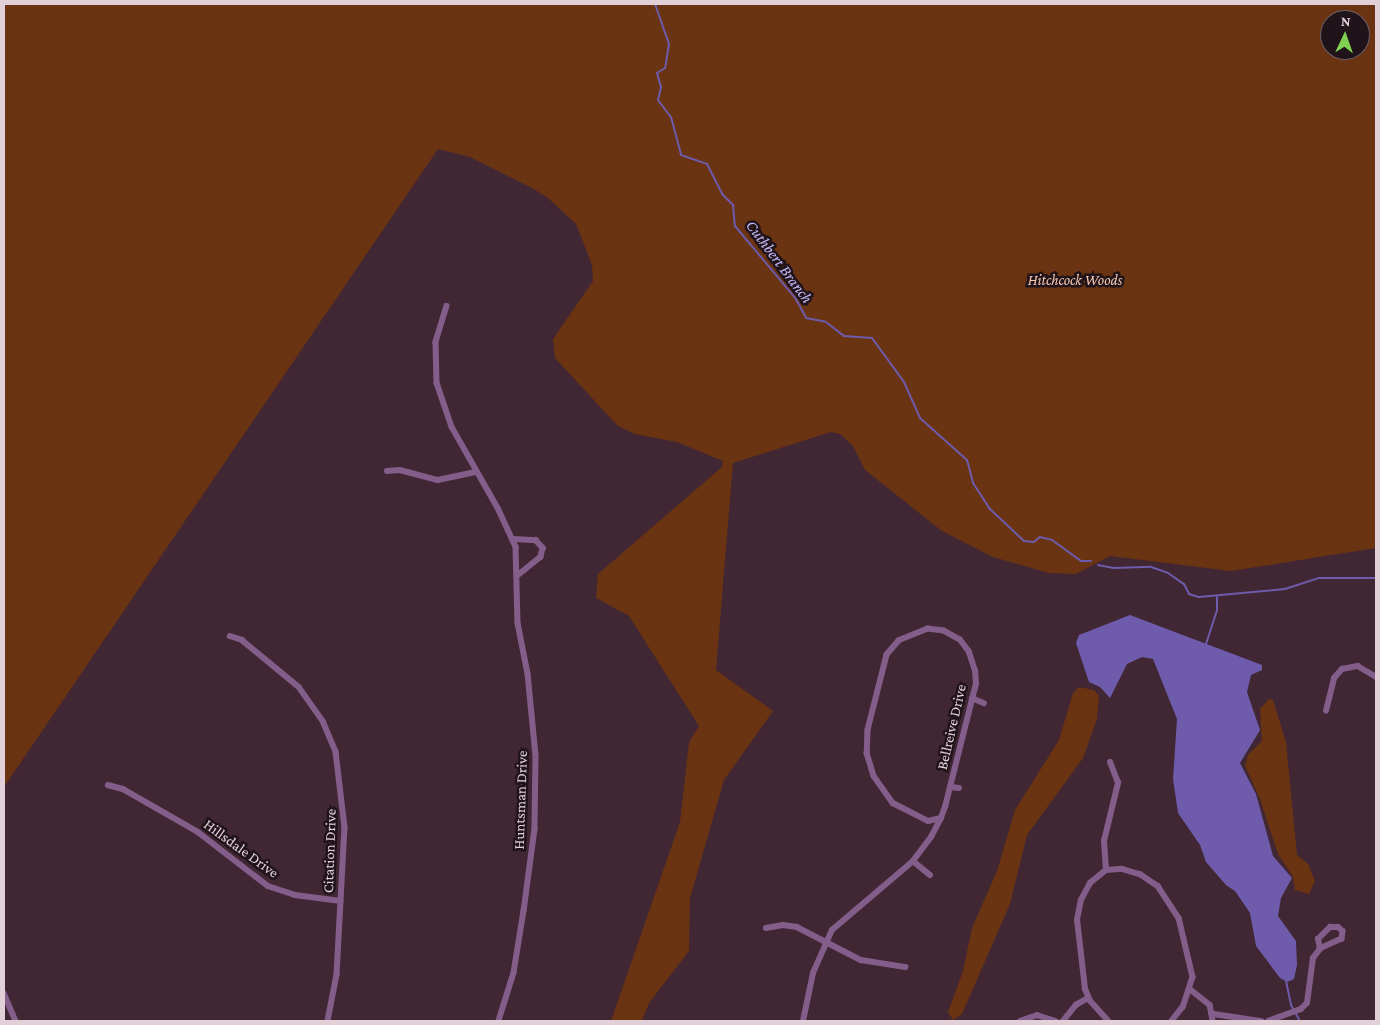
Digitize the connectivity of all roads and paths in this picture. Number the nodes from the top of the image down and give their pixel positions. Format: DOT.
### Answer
graph roads {
  1 [pos="447,306"];
  2 [pos="387,471"];
  3 [pos="476,472"];
  4 [pos="514,539"];
  5 [pos="518,576"];
  6 [pos="230,636"];
  7 [pos="1376,677"];
  8 [pos="972,698"];
  9 [pos="984,703"];
  10 [pos="1326,711"];
  11 [pos="1110,762"];
  12 [pos="108,785"];
  13 [pos="950,787"];
  14 [pos="959,788"];
  15 [pos="941,818"];
  16 [pos="913,861"];
  17 [pos="1106,870"];
  18 [pos="930,875"];
  19 [pos="341,901"];
  20 [pos="766,928"];
  21 [pos="825,941"];
  22 [pos="1320,949"];
  23 [pos="905,968"];
  24 [pos="1191,990"];
  25 [pos="4,993"];
  26 [pos="1088,998"];
  27 [pos="1214,1014"];
  28 [pos="16,1021"];
  29 [pos="328,1021"];
  30 [pos="499,1021"];
  31 [pos="803,1021"];
  32 [pos="1020,1021"];
  33 [pos="1056,1021"];
  34 [pos="1063,1021"];
  35 [pos="1108,1021"];
  36 [pos="1172,1021"];
  37 [pos="1214,1021"];
  38 [pos="1261,1021"];
  39 [pos="1268,1021"];
  1 -- 3 [label="street, Huntsman Drive"];
  2 -- 3 [label="street"];
  3 -- 4 [label="street, Huntsman Drive"];
  4 -- 5 [label="street, Huntsman Drive"];
  4 -- 5 [label="street"];
  5 -- 30 [label="street, Huntsman Drive"];
  6 -- 19 [label="street, Citation Drive"];
  7 -- 10 [label="street"];
  8 -- 9 [label="street"];
  8 -- 13 [label="street, Bellreive Drive"];
  8 -- 15 [label="street, Bellreive Drive"];
  11 -- 17 [label="street"];
  12 -- 19 [label="street, Hillsdale Drive"];
  13 -- 14 [label="street"];
  13 -- 15 [label="street, Bellreive Drive"];
  15 -- 16 [label="street, Bellreive Drive"];
  16 -- 18 [label="street"];
  16 -- 21 [label="street, Bellreive Drive"];
  17 -- 24 [label="street"];
  17 -- 26 [label="street"];
  19 -- 29 [label="street, Citation Drive"];
  20 -- 21 [label="street"];
  21 -- 23 [label="street"];
  21 -- 31 [label="street, Bellreive Drive"];
  22 -- 22 [label="street"];
  22 -- 39 [label="street"];
  24 -- 27 [label="street"];
  24 -- 36 [label="street"];
  25 -- 28 [label="street"];
  26 -- 34 [label="street"];
  26 -- 35 [label="street"];
  27 -- 37 [label="street"];
  27 -- 38 [label="street"];
  32 -- 33 [label="street"];
}
